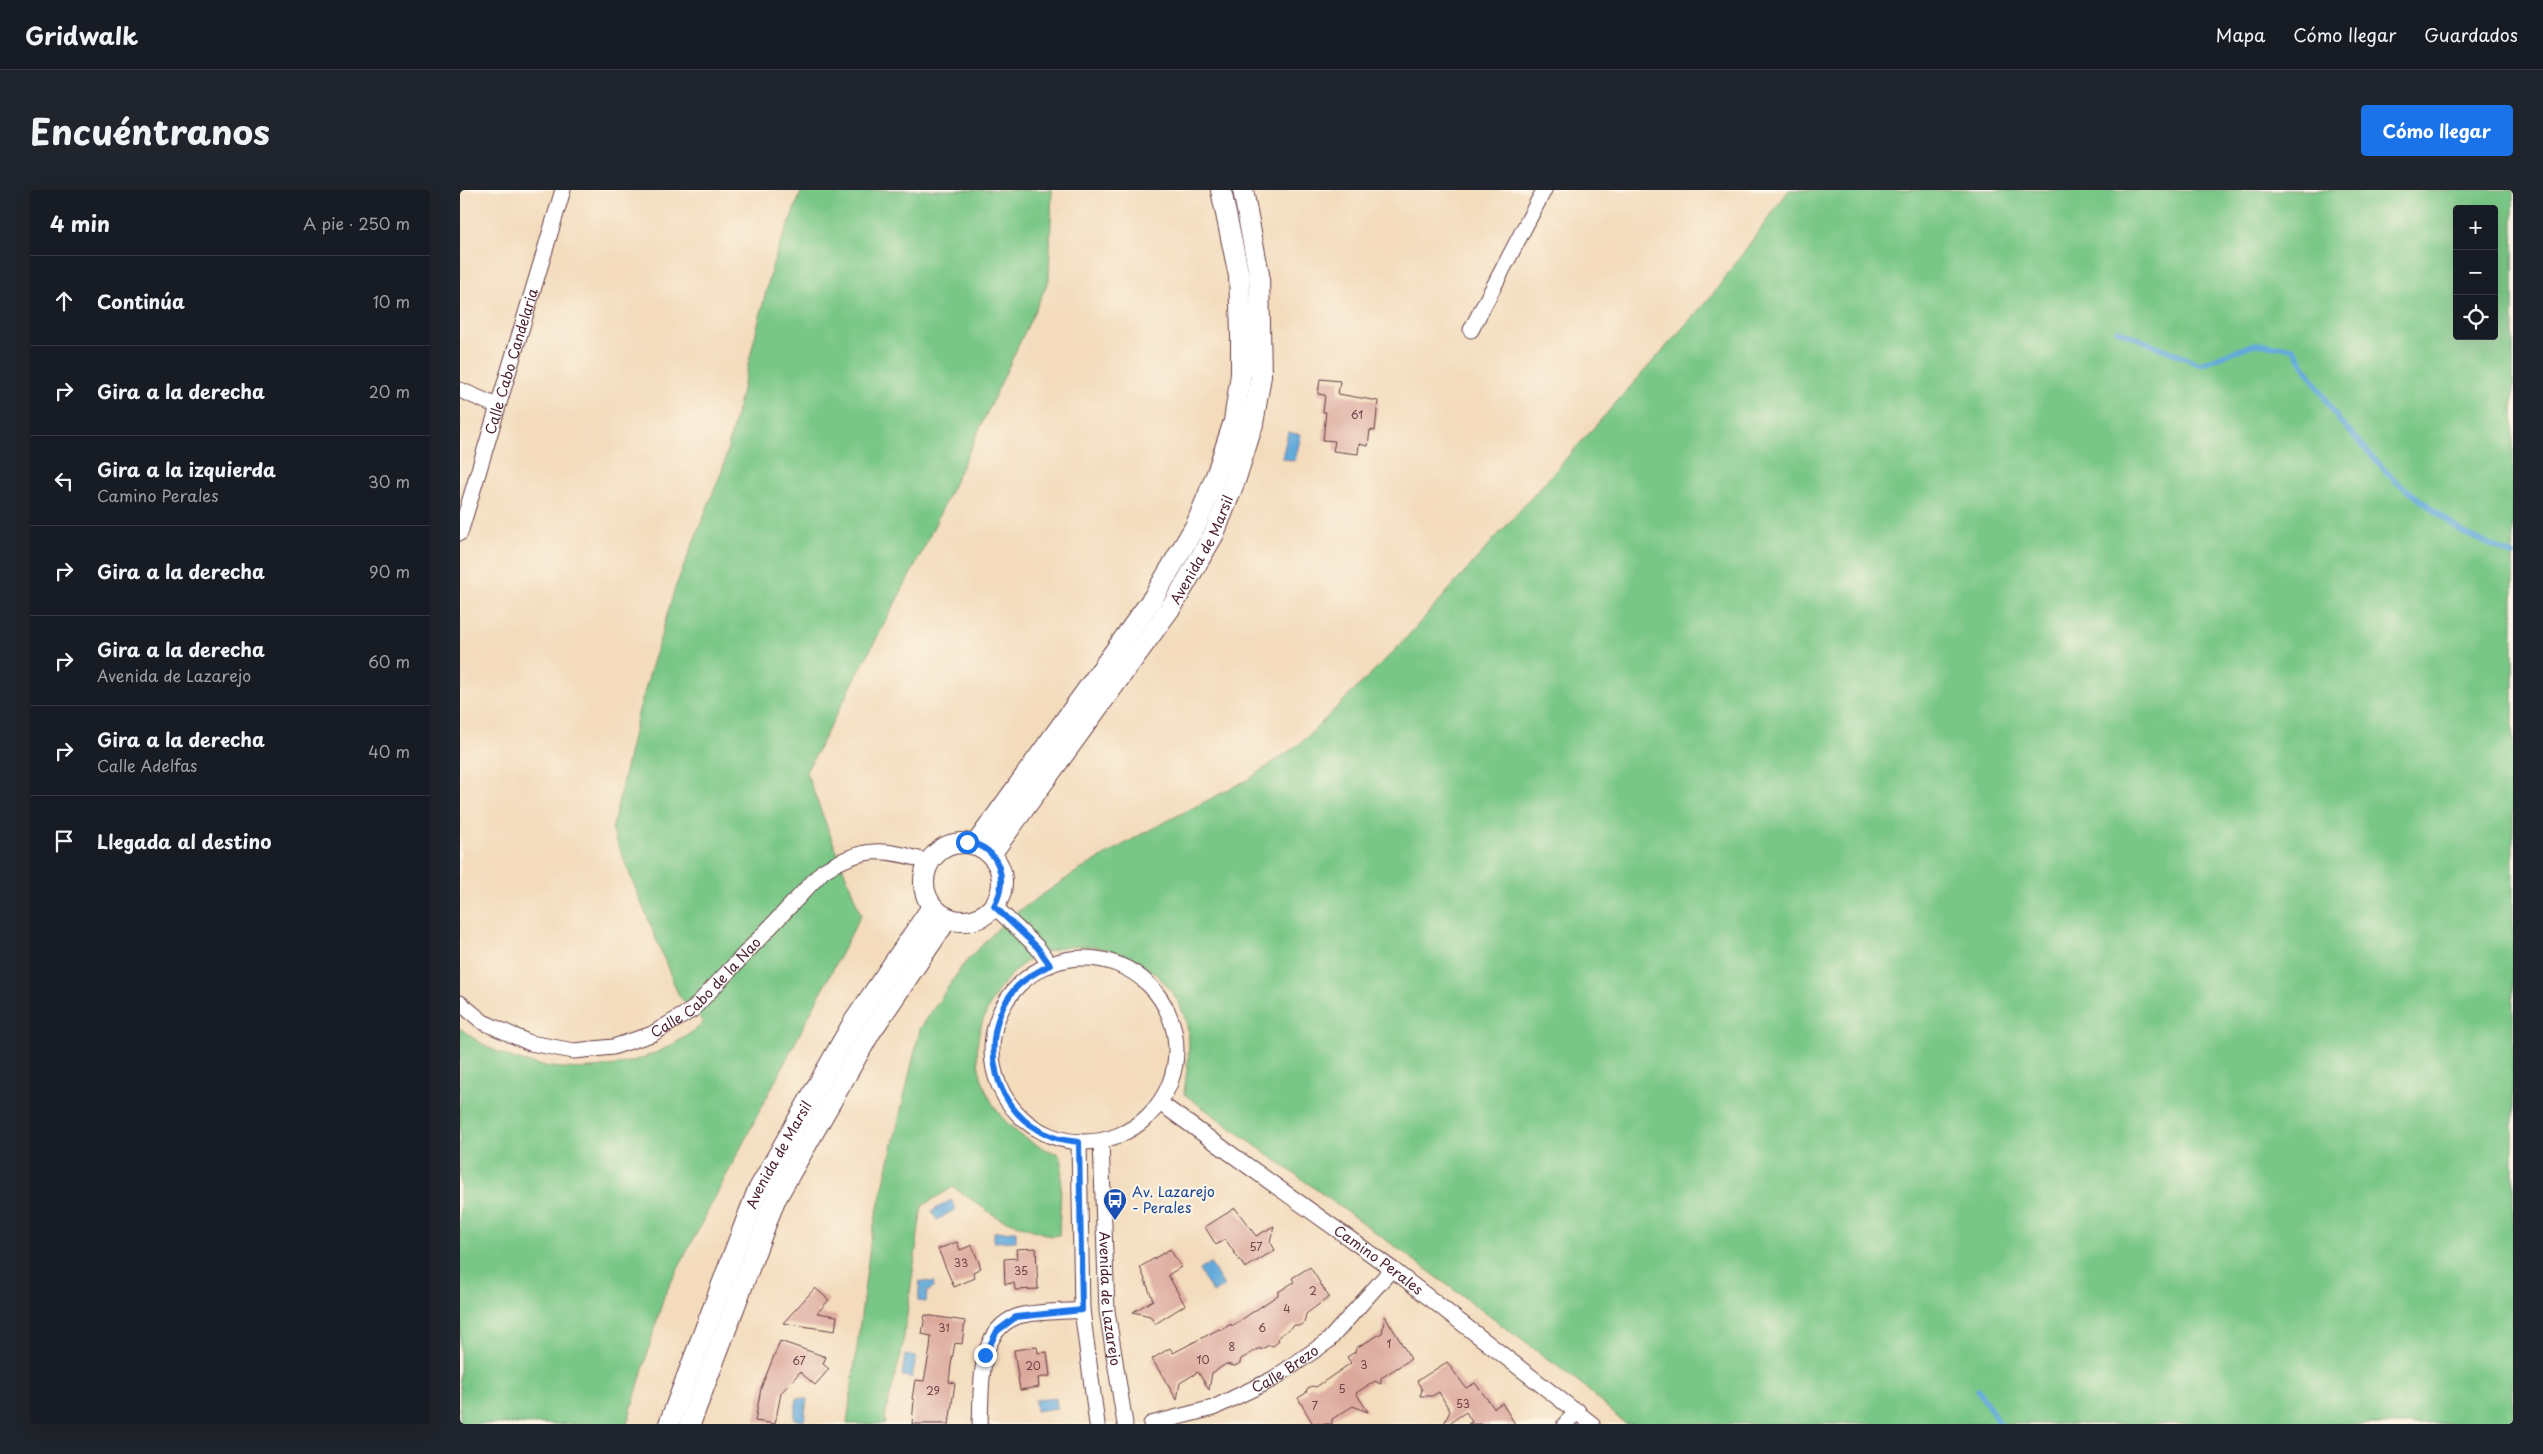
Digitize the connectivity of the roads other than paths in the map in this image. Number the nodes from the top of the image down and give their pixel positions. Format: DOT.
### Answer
graph roads {
  1 [pos="563,190"];
  2 [pos="1221,190"];
  3 [pos="1243,190"];
  4 [pos="1544,190"];
  5 [pos="1471,330"];
  6 [pos="460,390"];
  7 [pos="497,406"];
  8 [pos="460,533"];
  9 [pos="983,849"];
  10 [pos="928,862"];
  11 [pos="994,906"];
  12 [pos="940,913"];
  13 [pos="1050,965"];
  14 [pos="460,1003"];
  15 [pos="1160,1103"];
  16 [pos="1101,1141"];
  17 [pos="1079,1142"];
  18 [pos="1392,1269"];
  19 [pos="1082,1310"];
  20 [pos="1578,1411"];
  21 [pos="669,1424"];
  22 [pos="690,1424"];
  23 [pos="980,1424"];
  24 [pos="1098,1424"];
  25 [pos="1125,1424"];
  26 [pos="1151,1424"];
  27 [pos="1565,1424"];
  28 [pos="1592,1424"];
  1 -- 7 [label="street, Calle Cabo Candelaria"];
  2 -- 9 [label="street, Avenida de Marsil"];
  3 -- 9 [label="street, Avenida de Marsil"];
  4 -- 5 [label="street"];
  6 -- 7 [label="street"];
  7 -- 8 [label="street, Calle Cabo Candelaria"];
  9 -- 10 [label="street"];
  9 -- 11 [label="street"];
  10 -- 12 [label="street"];
  10 -- 14 [label="street, Calle Cabo de la Nao"];
  11 -- 12 [label="street"];
  11 -- 13 [label="street"];
  12 -- 21 [label="street, Avenida de Marsil"];
  12 -- 22 [label="street, Avenida de Marsil"];
  13 -- 15 [label="street"];
  13 -- 17 [label="street"];
  15 -- 16 [label="street"];
  15 -- 18 [label="street, Camino Perales"];
  16 -- 17 [label="street"];
  16 -- 25 [label="street, Avenida de Lazarejo"];
  17 -- 19 [label="street, Avenida de Lazarejo"];
  18 -- 20 [label="street, Camino Perales"];
  18 -- 26 [label="street, Calle Brezo"];
  19 -- 23 [label="street"];
  19 -- 24 [label="street, Avenida de Lazarejo"];
  20 -- 27 [label="street"];
  20 -- 28 [label="street, Camino Perales"];
}
